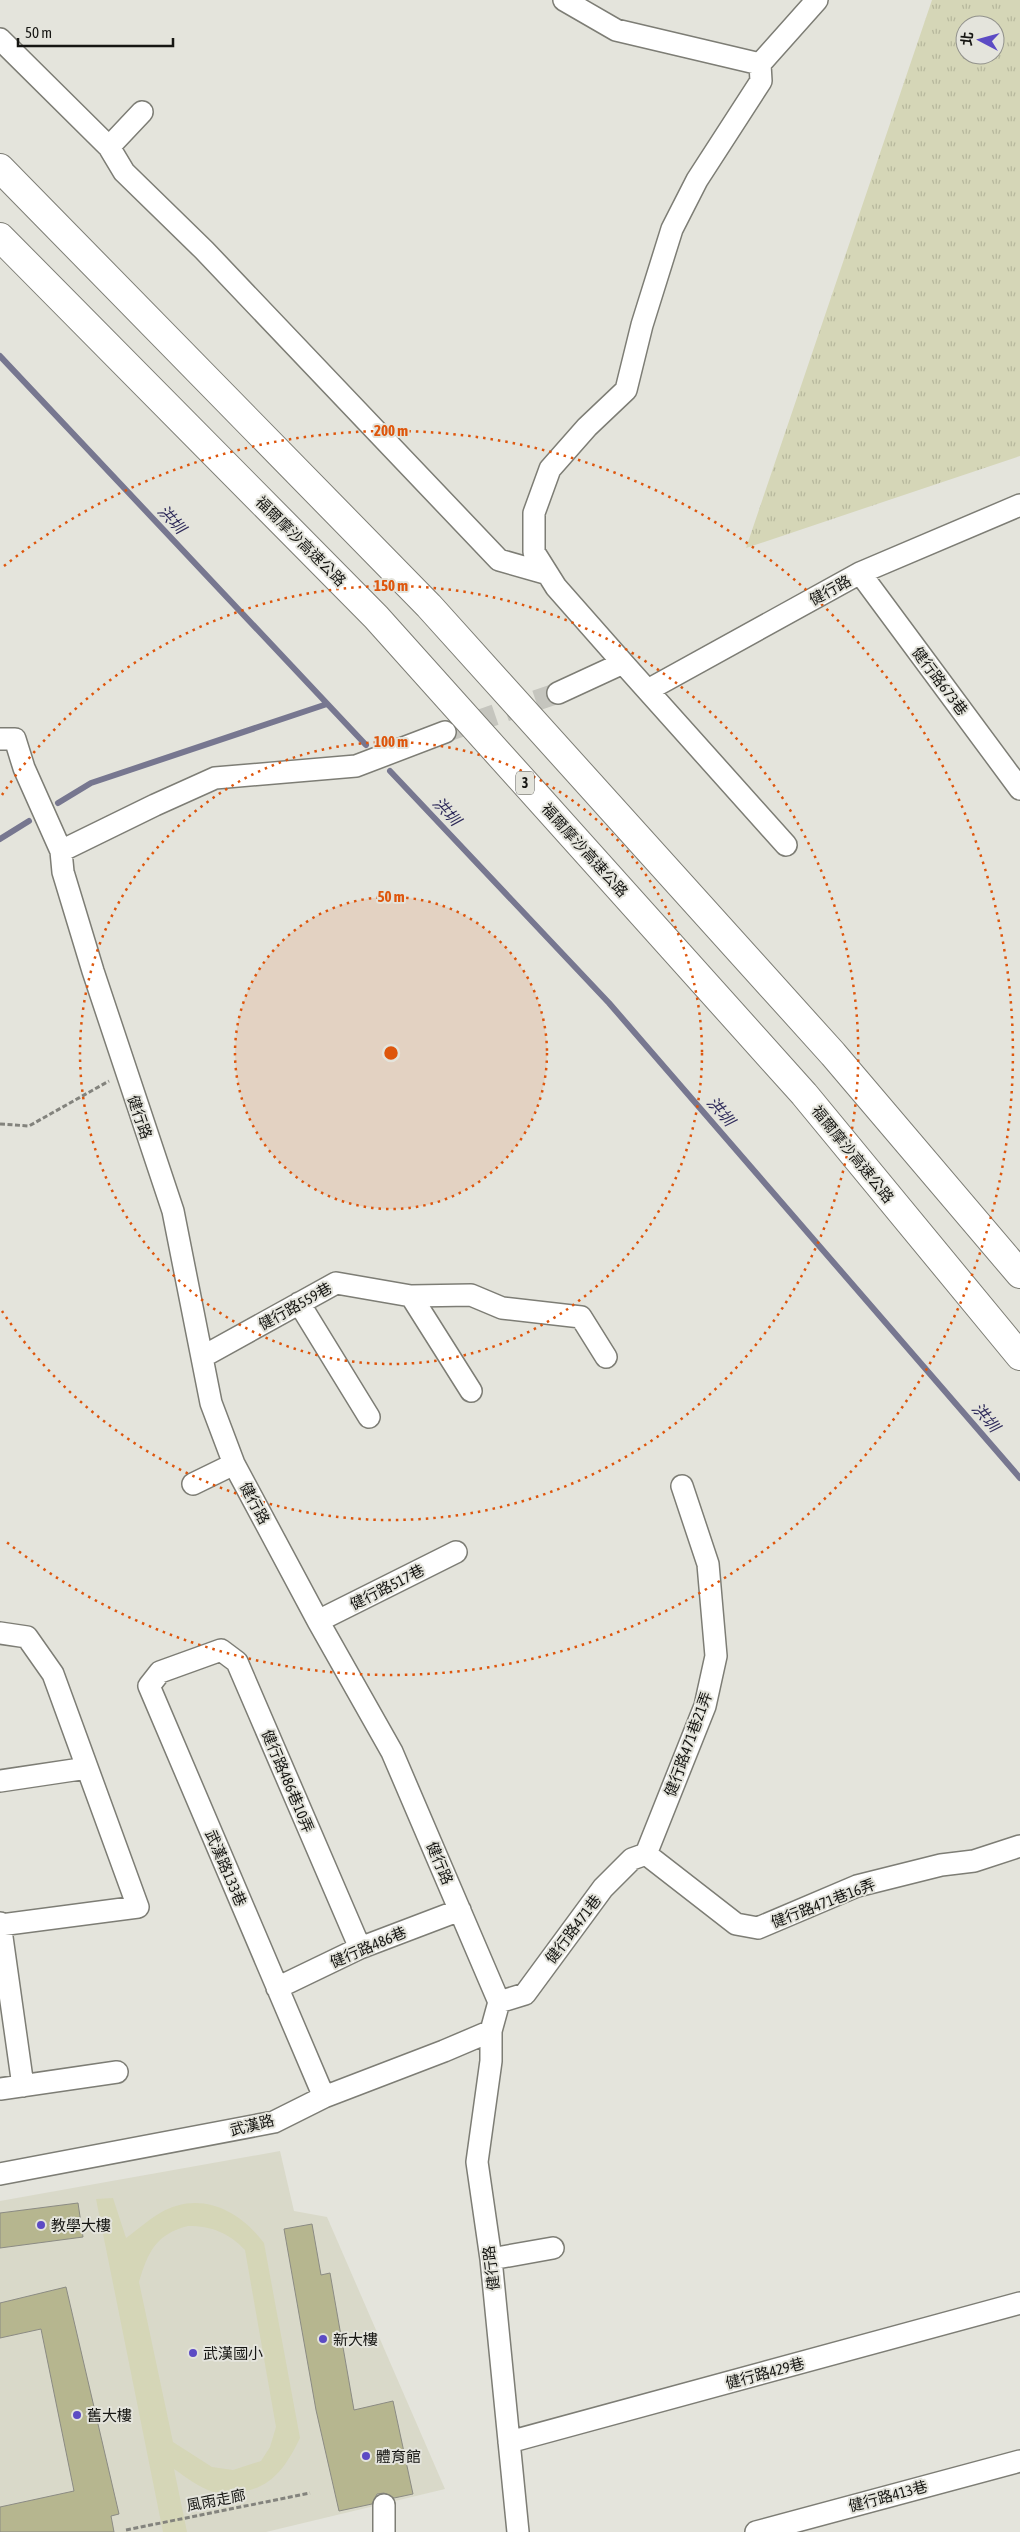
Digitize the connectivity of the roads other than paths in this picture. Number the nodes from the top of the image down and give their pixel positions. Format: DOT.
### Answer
graph roads {
  1 [pos="564,0"];
  2 [pos="817,0"];
  3 [pos="0,40"];
  4 [pos="760,64"];
  5 [pos="142,112"];
  6 [pos="110,146"];
  7 [pos="0,168"];
  8 [pos="0,237"];
  9 [pos="1020,505"];
  10 [pos="860,573"];
  11 [pos="548,574"];
  12 [pos="623,664"];
  13 [pos="648,690"];
  14 [pos="558,693"];
  15 [pos="446,732"];
  16 [pos="0,739"];
  17 [pos="1020,789"];
  18 [pos="786,845"];
  19 [pos="61,851"];
  20 [pos="1020,1274"];
  21 [pos="411,1296"];
  22 [pos="299,1303"];
  23 [pos="204,1356"];
  24 [pos="1020,1356"];
  25 [pos="606,1357"];
  26 [pos="470,1391"];
  27 [pos="369,1417"];
  28 [pos="234,1464"];
  29 [pos="192,1484"];
  30 [pos="682,1486"];
  31 [pos="456,1552"];
  32 [pos="318,1621"];
  33 [pos="0,1633"];
  34 [pos="190,1661"];
  35 [pos="87,1768"];
  36 [pos="0,1781"];
  37 [pos="1020,1846"];
  38 [pos="646,1854"];
  39 [pos="460,1910"];
  40 [pos="0,1924"];
  41 [pos="360,1948"];
  42 [pos="277,1988"];
  43 [pos="499,2002"];
  44 [pos="491,2031"];
  45 [pos="117,2072"];
  46 [pos="23,2086"];
  47 [pos="0,2089"];
  48 [pos="324,2097"];
  49 [pos="0,2174"];
  50 [pos="553,2248"];
  51 [pos="491,2259"];
  52 [pos="1020,2303"];
  53 [pos="510,2442"];
  54 [pos="1020,2461"];
  55 [pos="384,2505"];
  56 [pos="816,2524"];
  57 [pos="384,2532"];
  58 [pos="518,2532"];
  59 [pos="756,2532"];
  1 -- 4 [label="street"];
  2 -- 4 [label="street"];
  3 -- 6 [label="street"];
  4 -- 11 [label="street"];
  5 -- 6 [label="street"];
  6 -- 11 [label="street"];
  7 -- 20 [label="highway"];
  8 -- 24 [label="highway, 福爾摩沙高速公路 / 3"];
  9 -- 10 [label="street, 健行路"];
  10 -- 13 [label="street, 健行路"];
  10 -- 17 [label="street, 健行路673巷"];
  11 -- 12 [label="street"];
  12 -- 13 [label="street"];
  12 -- 14 [label="street"];
  13 -- 18 [label="street"];
  15 -- 19 [label="street"];
  16 -- 19 [label="street, 健行路"];
  19 -- 23 [label="street, 健行路"];
  21 -- 22 [label="street, 健行路559巷"];
  21 -- 25 [label="street, 健行路559巷"];
  21 -- 26 [label="street"];
  22 -- 23 [label="street, 健行路559巷"];
  22 -- 27 [label="street"];
  23 -- 28 [label="street, 健行路"];
  28 -- 29 [label="street"];
  28 -- 32 [label="street, 健行路"];
  30 -- 38 [label="street, 健行路471巷21弄"];
  31 -- 32 [label="street, 健行路517巷"];
  32 -- 39 [label="street, 健行路"];
  33 -- 35 [label="street"];
  34 -- 41 [label="street, 健行路486巷10弄"];
  34 -- 42 [label="street, 武漢路133巷"];
  35 -- 36 [label="street"];
  35 -- 40 [label="street"];
  37 -- 38 [label="street, 健行路471巷16弄"];
  38 -- 43 [label="street, 健行路471巷"];
  39 -- 41 [label="street, 健行路486巷"];
  39 -- 43 [label="street, 健行路"];
  40 -- 46 [label="street"];
  41 -- 42 [label="street, 健行路486巷"];
  42 -- 48 [label="street, 武漢路133巷"];
  43 -- 44 [label="street, 健行路"];
  44 -- 48 [label="street, 武漢路"];
  44 -- 51 [label="street, 健行路"];
  45 -- 46 [label="street"];
  46 -- 47 [label="street"];
  48 -- 49 [label="street, 武漢路"];
  50 -- 51 [label="street"];
  51 -- 53 [label="street, 健行路"];
  52 -- 53 [label="street, 健行路429巷"];
  53 -- 58 [label="street, 健行路"];
  54 -- 56 [label="street, 健行路413巷"];
  55 -- 57 [label="street"];
  56 -- 59 [label="street, 健行路413巷"];
}
